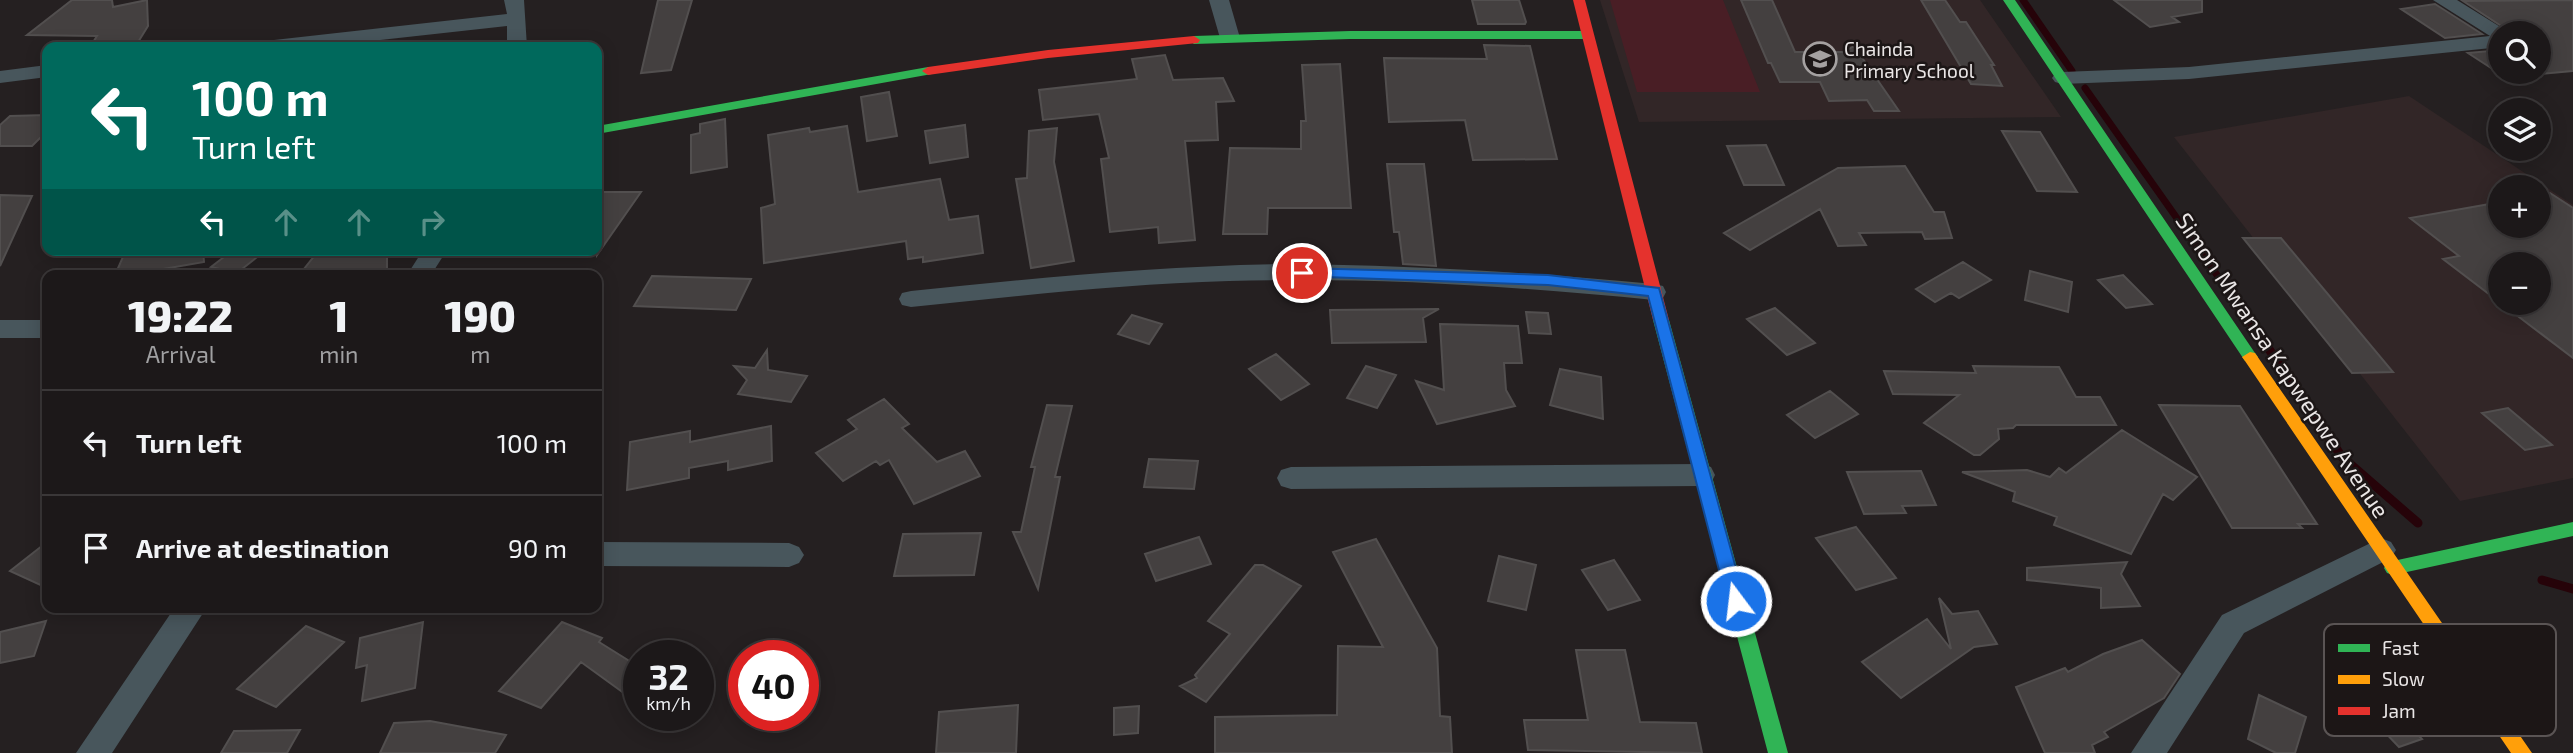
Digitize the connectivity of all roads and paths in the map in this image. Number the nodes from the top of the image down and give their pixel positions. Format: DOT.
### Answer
graph roads {
  1 [pos="1219,0"];
  2 [pos="1579,0"];
  3 [pos="2009,0"];
  4 [pos="2443,0"];
  5 [pos="516,10"];
  6 [pos="2488,26"];
  7 [pos="1588,35"];
  8 [pos="1230,38"];
  9 [pos="299,42"];
  10 [pos="517,42"];
  11 [pos="2488,42"];
  12 [pos="42,72"];
  13 [pos="0,77"];
  14 [pos="2062,78"];
  15 [pos="602,129"];
  16 [pos="1654,292"];
  17 [pos="911,299"];
  18 [pos="0,329"];
  19 [pos="42,329"];
  20 [pos="1701,475"];
  21 [pos="1291,478"];
  22 [pos="2573,529"];
  23 [pos="602,554"];
  24 [pos="789,555"];
  25 [pos="2387,559"];
  26 [pos="188,613"];
  27 [pos="2432,624"];
  28 [pos="2510,736"];
  29 [pos="93,753"];
  30 [pos="1778,753"];
  31 [pos="2147,753"];
  32 [pos="2522,753"];
  1 -- 8 [label="street"];
  2 -- 7 [label="street"];
  3 -- 14 [label="street, Simon Mwansa Kapwepwe Avenue"];
  4 -- 6 [label="street"];
  5 -- 9 [label="street"];
  5 -- 10 [label="street"];
  7 -- 8 [label="street"];
  7 -- 16 [label="street"];
  8 -- 15 [label="street"];
  11 -- 14 [label="street"];
  12 -- 13 [label="street"];
  14 -- 25 [label="street, Simon Mwansa Kapwepwe Avenue"];
  16 -- 17 [label="street"];
  16 -- 20 [label="street"];
  18 -- 19 [label="street"];
  20 -- 21 [label="street"];
  20 -- 30 [label="street"];
  22 -- 25 [label="street"];
  23 -- 24 [label="street"];
  25 -- 27 [label="street, Simon Mwansa Kapwepwe Avenue"];
  25 -- 31 [label="street"];
  26 -- 29 [label="street"];
  28 -- 32 [label="street, Simon Mwansa Kapwepwe Avenue"];
}
